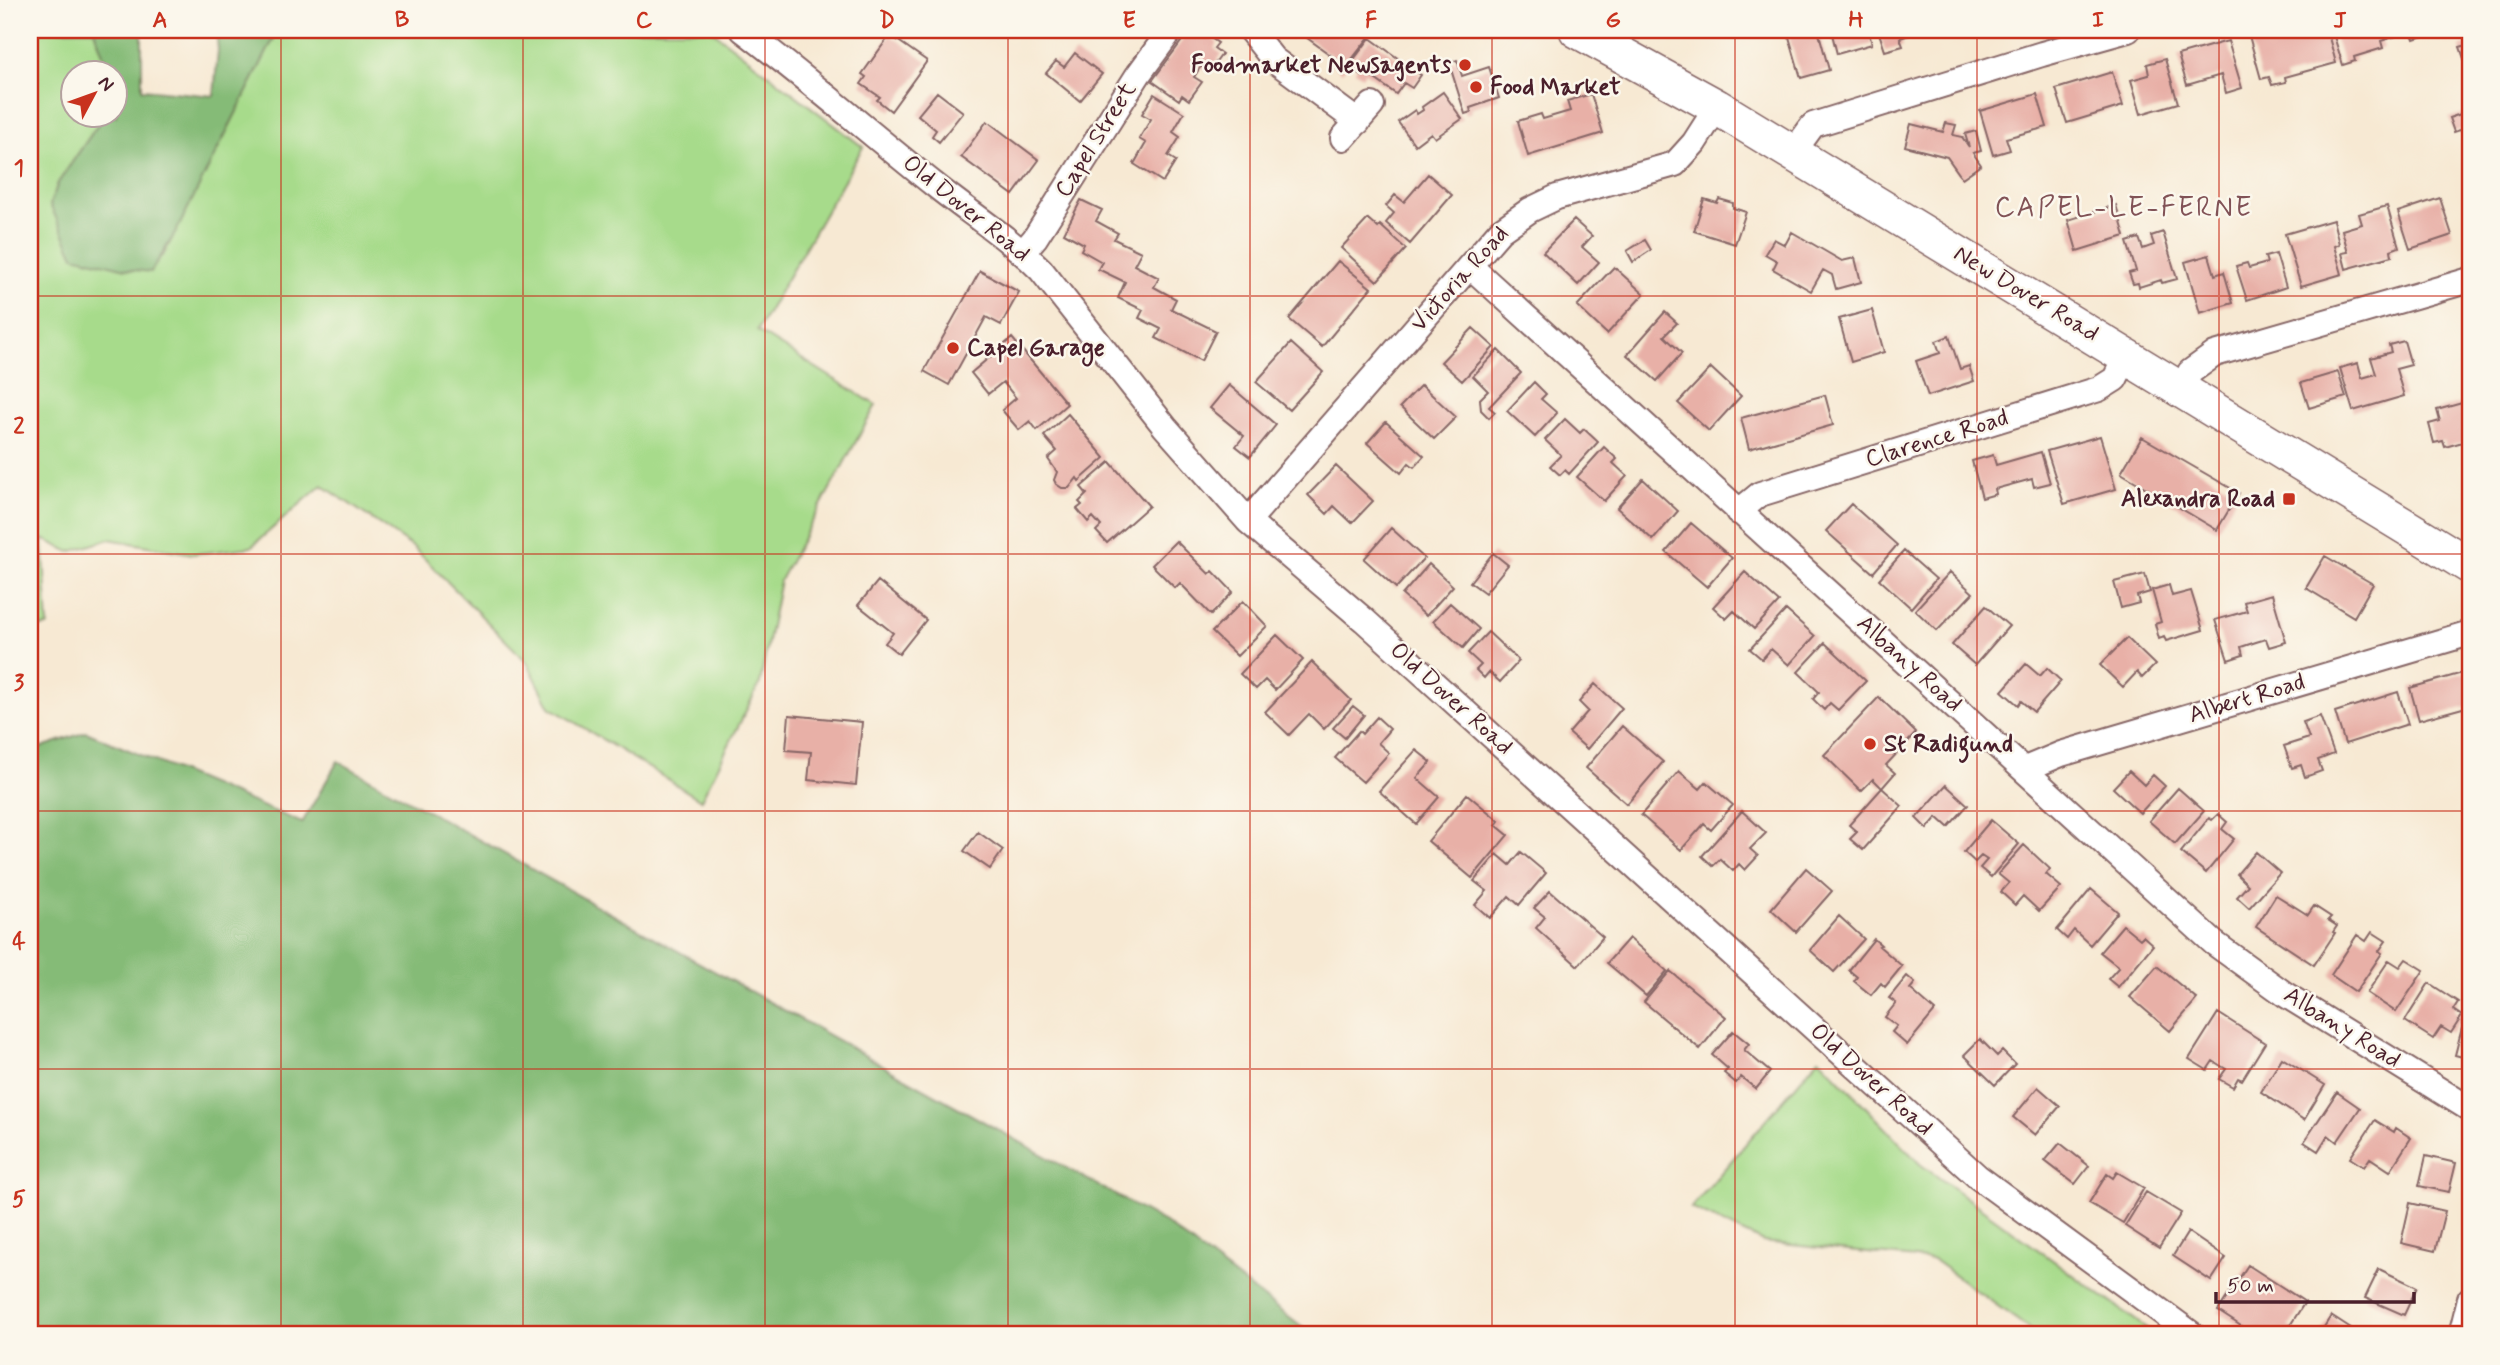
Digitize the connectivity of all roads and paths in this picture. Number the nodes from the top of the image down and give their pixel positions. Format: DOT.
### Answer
graph roads {
  1 [pos="743,30"];
  2 [pos="1171,30"];
  3 [pos="1250,30"];
  4 [pos="1577,30"];
  5 [pos="2128,30"];
  6 [pos="1717,107"];
  7 [pos="1358,122"];
  8 [pos="1792,154"];
  9 [pos="1023,252"];
  10 [pos="1470,266"];
  11 [pos="2470,280"];
  12 [pos="2126,356"];
  13 [pos="2182,391"];
  14 [pos="1738,512"];
  15 [pos="1248,521"];
  16 [pos="2470,566"];
  17 [pos="2470,633"];
  18 [pos="2025,769"];
  19 [pos="2470,1109"];
  20 [pos="2470,1298"];
  21 [pos="2193,1335"];
  22 [pos="2461,1335"];
  1 -- 9 [label="street, Old Dover Road"];
  2 -- 9 [label="street, Capel Street"];
  3 -- 7 [label="street"];
  4 -- 6 [label="main road, New Dover Road"];
  5 -- 8 [label="street"];
  6 -- 8 [label="main road, New Dover Road"];
  6 -- 10 [label="street, Victoria Road"];
  8 -- 12 [label="main road, New Dover Road"];
  9 -- 15 [label="street, Old Dover Road"];
  10 -- 14 [label="street, Albany Road"];
  10 -- 15 [label="street, Victoria Road"];
  11 -- 13 [label="street"];
  12 -- 13 [label="main road, New Dover Road"];
  12 -- 14 [label="street, Clarence Road"];
  13 -- 16 [label="main road, New Dover Road"];
  14 -- 18 [label="street, Albany Road"];
  15 -- 21 [label="street, Old Dover Road"];
  17 -- 18 [label="street, Albert Road"];
  18 -- 19 [label="street, Albany Road"];
  20 -- 22 [label="street"];
}
